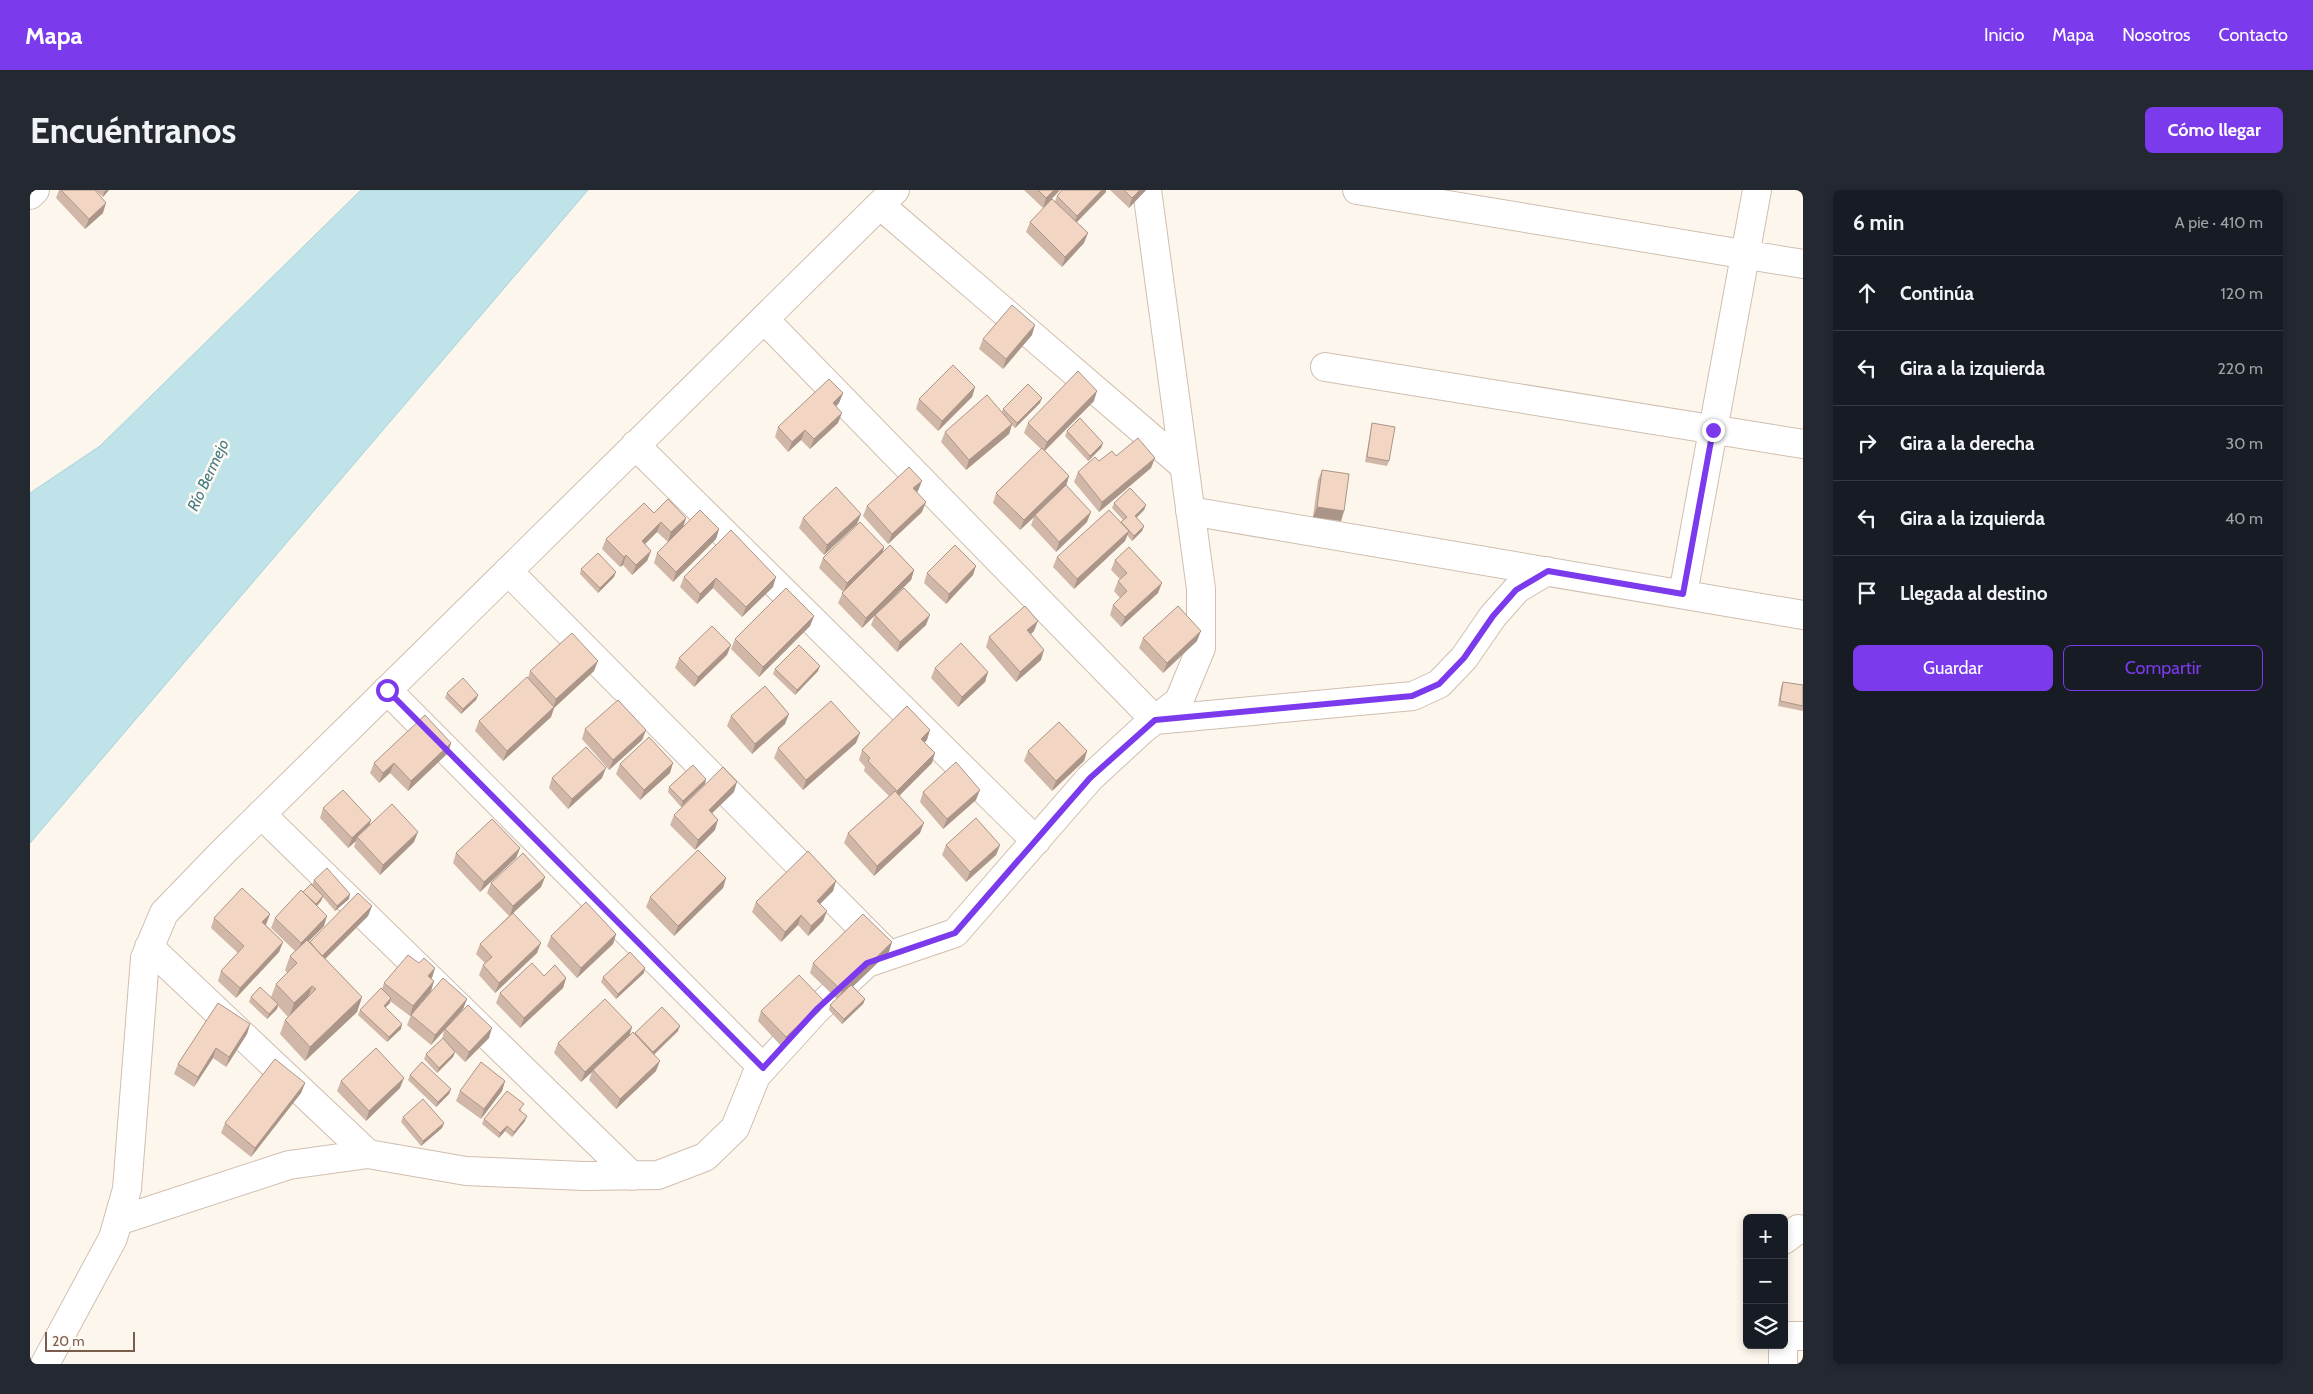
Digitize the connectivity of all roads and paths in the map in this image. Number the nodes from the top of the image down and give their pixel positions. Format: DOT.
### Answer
graph roads {
  1 [pos="35,190"];
  2 [pos="1147,190"];
  3 [pos="1357,190"];
  4 [pos="1757,190"];
  5 [pos="30,195"];
  6 [pos="887,198"];
  7 [pos="1745,255"];
  8 [pos="1803,264"];
  9 [pos="764,319"];
  10 [pos="1325,367"];
  11 [pos="1713,430"];
  12 [pos="1803,444"];
  13 [pos="636,446"];
  14 [pos="1184,466"];
  15 [pos="1190,511"];
  16 [pos="508,571"];
  17 [pos="1548,571"];
  18 [pos="1683,594"];
  19 [pos="1803,615"];
  20 [pos="387,690"];
  21 [pos="1155,720"];
  22 [pos="261,814"];
  23 [pos="1036,841"];
  24 [pos="149,947"];
  25 [pos="890,956"];
  26 [pos="763,1068"];
  27 [pos="368,1154"];
  28 [pos="632,1176"];
  29 [pos="118,1221"];
  30 [pos="1803,1230"];
  31 [pos="1788,1237"];
  32 [pos="1788,1336"];
  33 [pos="1803,1336"];
  34 [pos="1783,1349"];
  35 [pos="44,1364"];
  36 [pos="1783,1364"];
  1 -- 5 [label="street"];
  2 -- 14 [label="street"];
  3 -- 7 [label="street"];
  4 -- 7 [label="street"];
  6 -- 9 [label="street"];
  6 -- 14 [label="street"];
  7 -- 8 [label="street"];
  7 -- 11 [label="street"];
  9 -- 13 [label="street"];
  9 -- 21 [label="street"];
  10 -- 11 [label="street"];
  11 -- 12 [label="street"];
  11 -- 18 [label="street"];
  13 -- 16 [label="street"];
  13 -- 23 [label="street"];
  14 -- 15 [label="street"];
  15 -- 17 [label="street"];
  15 -- 21 [label="street"];
  16 -- 20 [label="street"];
  16 -- 25 [label="street"];
  17 -- 18 [label="street"];
  17 -- 21 [label="street"];
  18 -- 19 [label="street"];
  20 -- 22 [label="street"];
  20 -- 26 [label="street"];
  21 -- 23 [label="street"];
  22 -- 24 [label="street"];
  22 -- 28 [label="street"];
  23 -- 25 [label="street"];
  24 -- 27 [label="street"];
  24 -- 29 [label="street"];
  25 -- 26 [label="street"];
  26 -- 28 [label="street"];
  27 -- 28 [label="street"];
  27 -- 29 [label="street"];
  29 -- 35 [label="street"];
  30 -- 31 [label="street"];
  32 -- 33 [label="street"];
  34 -- 36 [label="street"];
}
